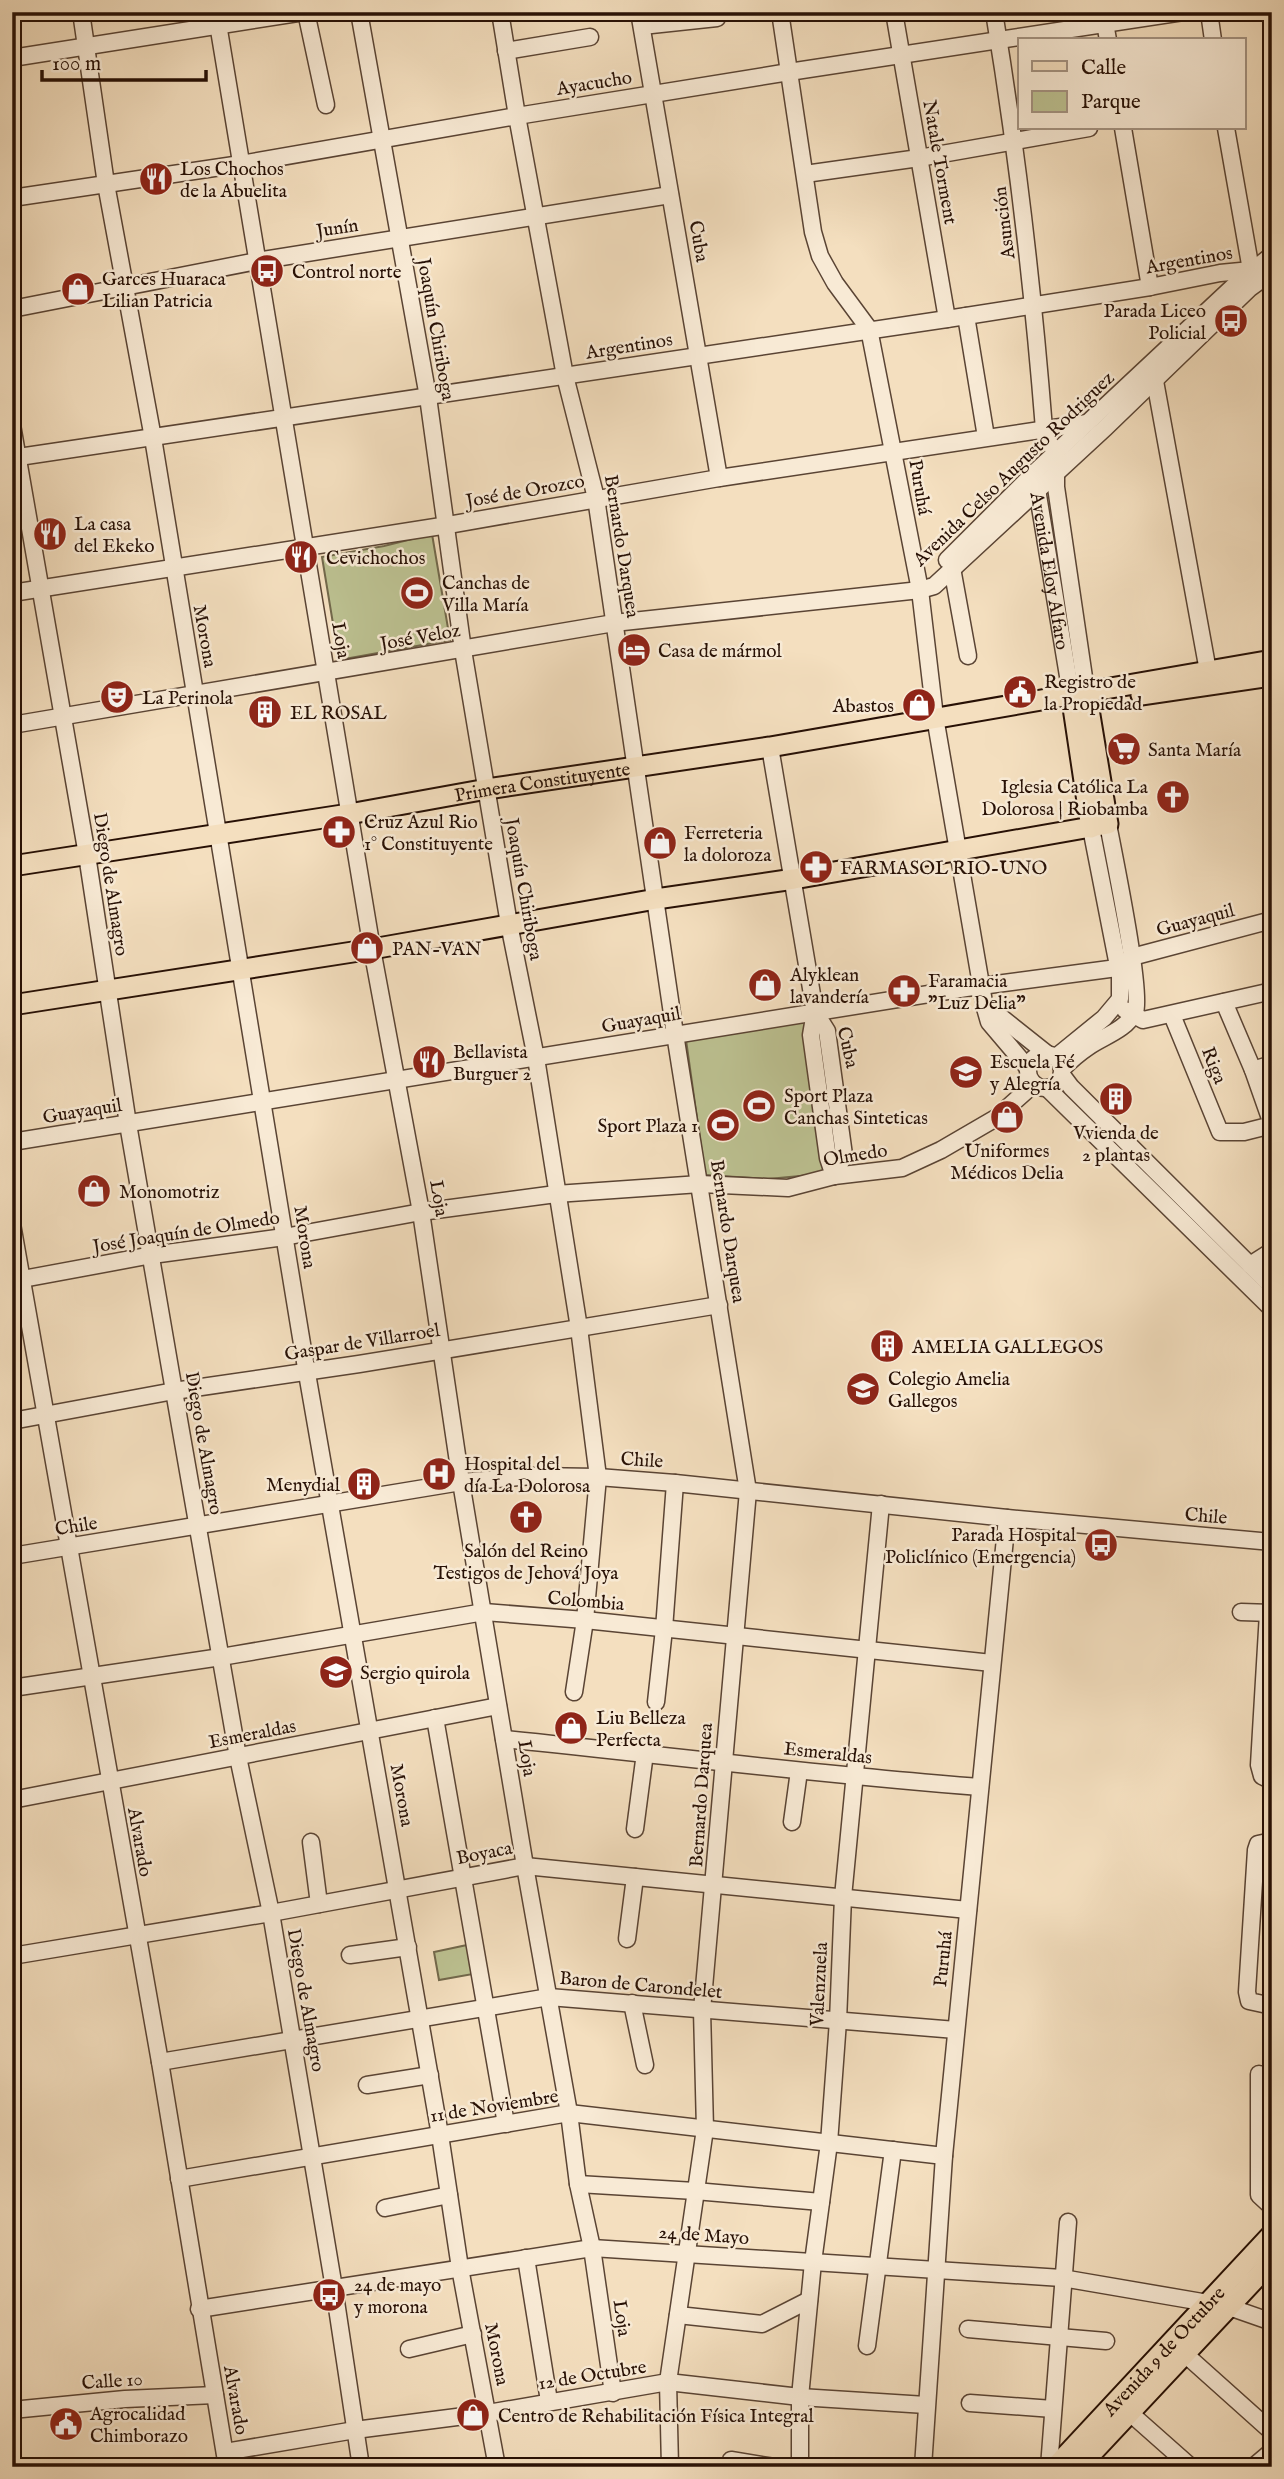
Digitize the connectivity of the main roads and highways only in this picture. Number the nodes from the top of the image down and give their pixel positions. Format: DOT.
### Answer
graph roads {
  1 [pos="1272,660"];
  2 [pos="1272,676"];
  3 [pos="1080,699"];
  4 [pos="12,866"];
  5 [pos="12,1005"];
  6 [pos="1272,2234"];
  7 [pos="1272,2261"];
  8 [pos="1052,2467"];
  9 [pos="1079,2467"];
  1 -- 3 [label="main road"];
  2 -- 3 [label="main road"];
  3 -- 4 [label="main road, Primera Constituyente"];
  3 -- 5 [label="main road, Avenida Eloy Alfaro"];
  6 -- 8 [label="main road, Avenida 9 de Octubre"];
  7 -- 9 [label="main road, Avenida 9 de Octubre"];
}
